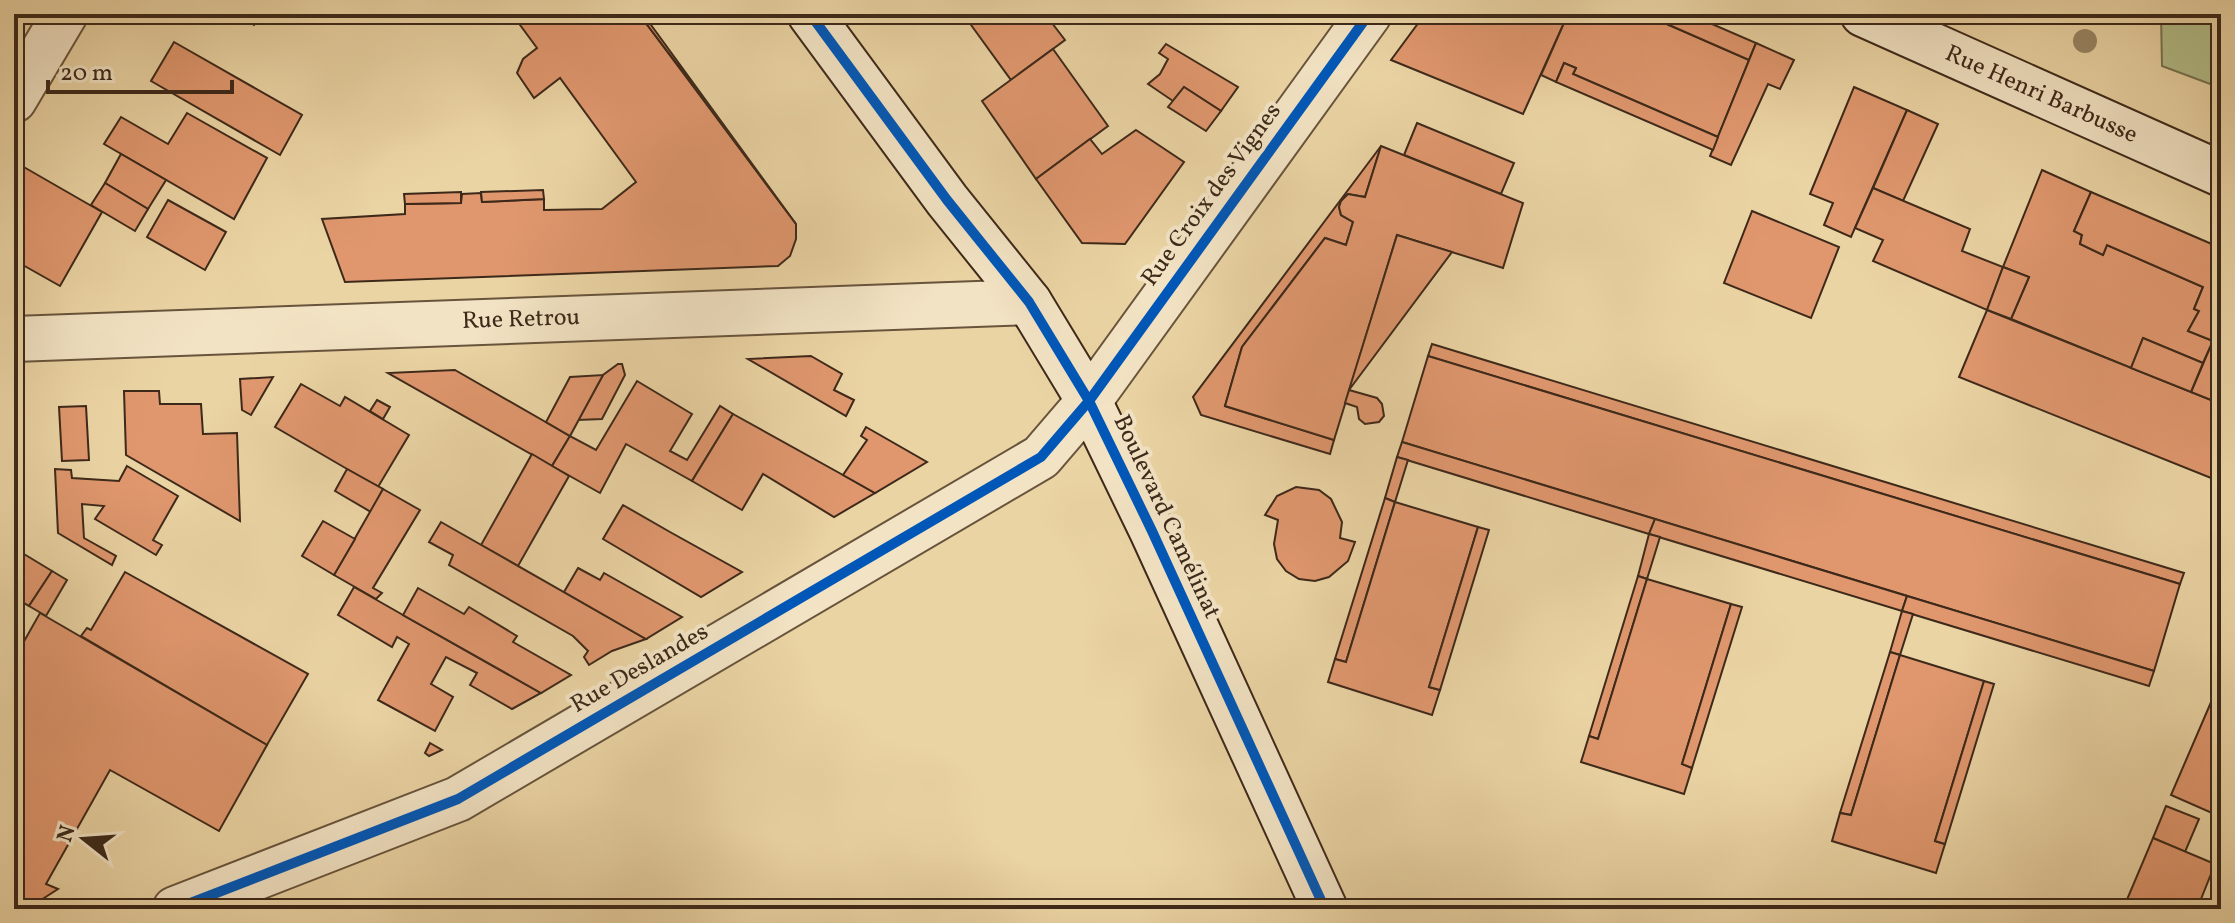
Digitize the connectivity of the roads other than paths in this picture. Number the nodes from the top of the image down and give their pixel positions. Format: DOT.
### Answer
graph roads {
  1 [pos="65,14"];
  2 [pos="810,14"];
  3 [pos="1369,14"];
  4 [pos="1863,14"];
  5 [pos="14,100"];
  6 [pos="2221,174"];
  7 [pos="1029,302"];
  8 [pos="14,339"];
  9 [pos="1089,401"];
  10 [pos="175,909"];
  11 [pos="1325,909"];
  1 -- 5 [label="street"];
  2 -- 7 [label="street, Boulevard Camélinat"];
  3 -- 9 [label="street, Rue Croix des Vignes"];
  4 -- 6 [label="street, Rue Henri Barbusse"];
  7 -- 8 [label="street, Rue Retrou"];
  7 -- 9 [label="street, Boulevard Camélinat"];
  9 -- 10 [label="street, Rue Deslandes"];
  9 -- 11 [label="street, Boulevard Camélinat"];
}
